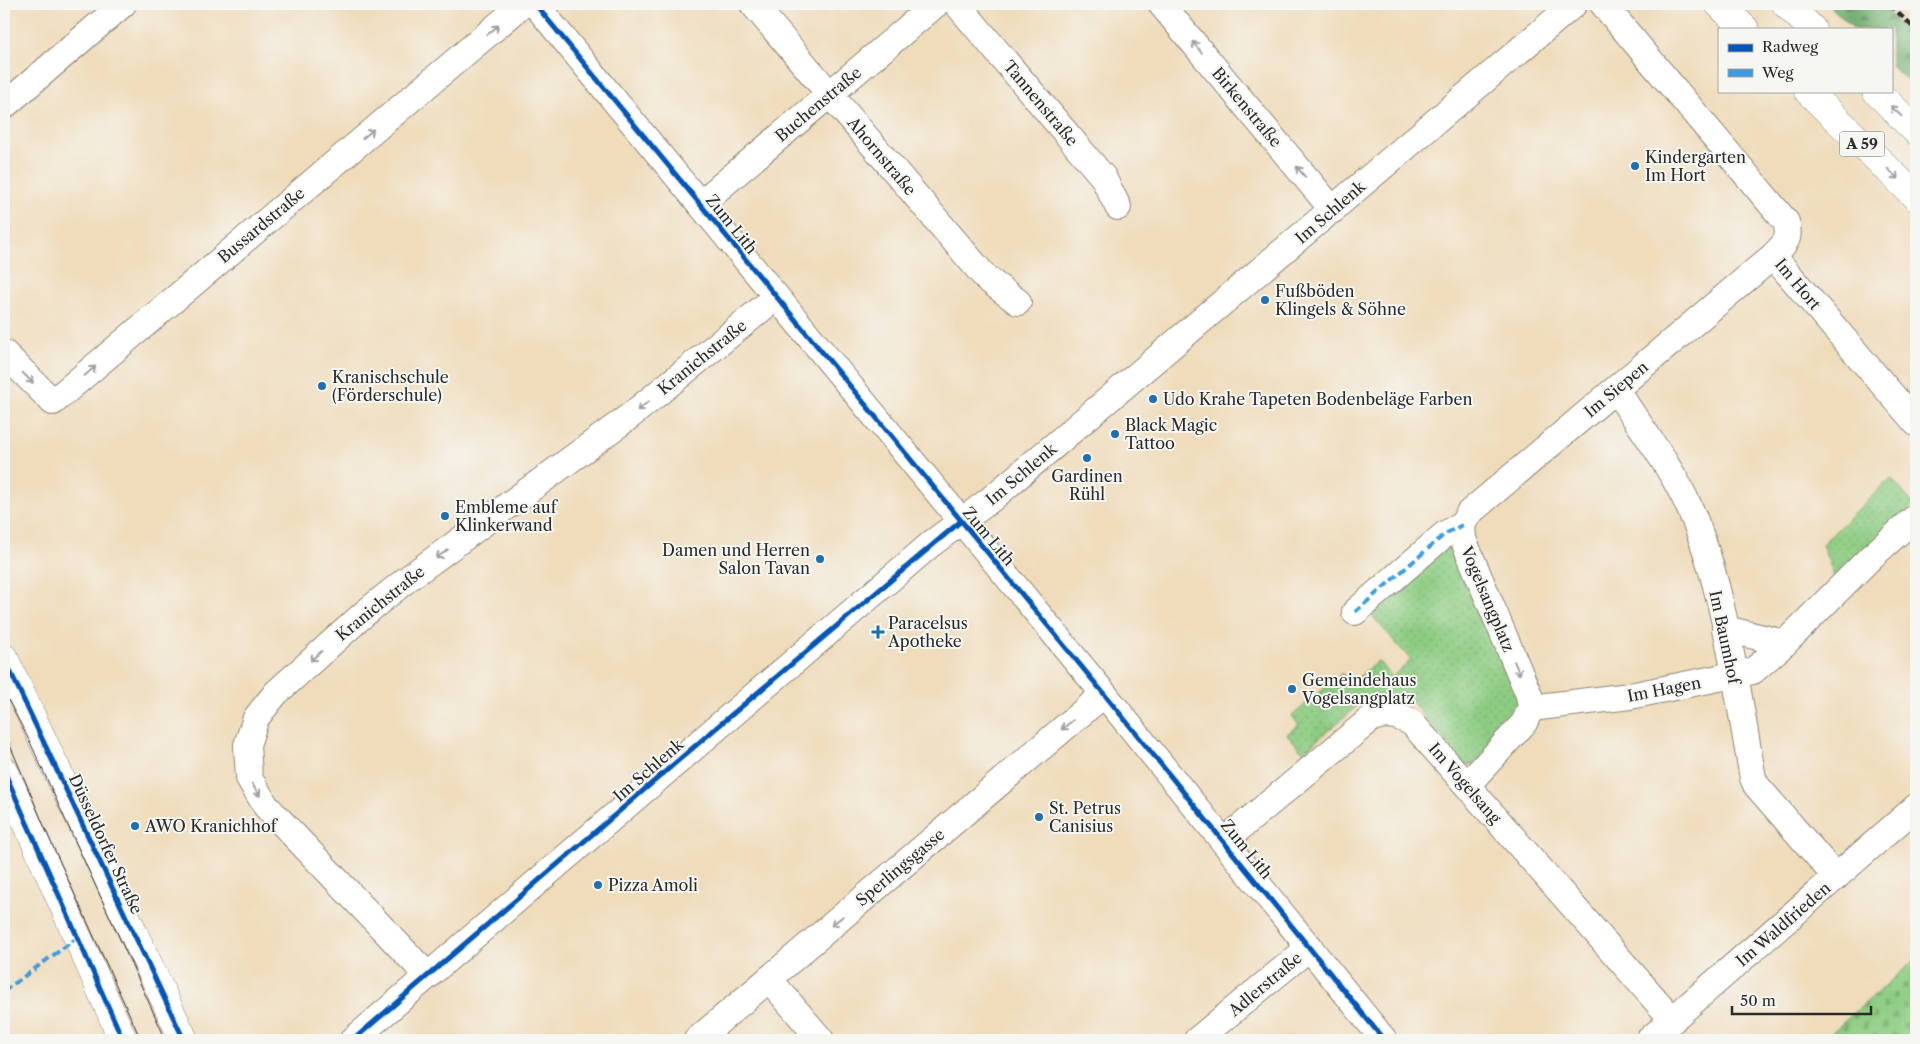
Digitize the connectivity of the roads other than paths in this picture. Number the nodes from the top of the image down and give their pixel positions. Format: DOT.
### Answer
graph roads {
  1 [pos="123,4"];
  2 [pos="523,4"];
  3 [pos="535,4"];
  4 [pos="753,4"];
  5 [pos="936,4"];
  6 [pos="957,4"];
  7 [pos="1161,4"];
  8 [pos="1574,4"];
  9 [pos="1603,4"];
  10 [pos="1719,4"];
  11 [pos="1786,4"];
  12 [pos="1744,28"];
  13 [pos="1811,28"];
  14 [pos="1809,92"];
  15 [pos="1877,92"];
  16 [pos="829,94"];
  17 [pos="4,106"];
  18 [pos="1916,131"];
  19 [pos="1916,197"];
  20 [pos="700,204"];
  21 [pos="1118,207"];
  22 [pos="1332,210"];
  23 [pos="1772,256"];
  24 [pos="776,297"];
  25 [pos="1018,302"];
  26 [pos="4,353"];
  27 [pos="1616,390"];
  28 [pos="1916,423"];
  29 [pos="1916,517"];
  30 [pos="961,521"];
  31 [pos="1462,525"];
  32 [pos="1355,612"];
  33 [pos="1724,629"];
  34 [pos="1785,643"];
  35 [pos="4,658"];
  36 [pos="1734,676"];
  37 [pos="1104,694"];
  38 [pos="1531,708"];
  39 [pos="4,771"];
  40 [pos="1467,785"];
  41 [pos="1916,807"];
  42 [pos="1224,841"];
  43 [pos="1836,877"];
  44 [pos="1310,948"];
  45 [pos="428,976"];
  46 [pos="769,979"];
  47 [pos="1673,1020"];
  48 [pos="123,1040"];
  49 [pos="184,1040"];
  50 [pos="353,1040"];
  51 [pos="697,1040"];
  52 [pos="821,1040"];
  53 [pos="1197,1040"];
  54 [pos="1384,1040"];
  55 [pos="1649,1040"];
  1 -- 17 [label="street"];
  26 -- 2 [label="street, Bussardstraße, one-way"];
  3 -- 20 [label="street, Zum Lith"];
  4 -- 16 [label="street, Ahornstraße"];
  5 -- 16 [label="street, Buchenstraße"];
  6 -- 21 [label="street, Tannenstraße"];
  22 -- 7 [label="street, Birkenstraße, one-way"];
  8 -- 22 [label="street, Im Schlenk"];
  9 -- 23 [label="street, Im Hort"];
  10 -- 12 [label="main road"];
  11 -- 13 [label="main road"];
  14 -- 19 [label="main road, A 59, one-way"];
  18 -- 15 [label="main road, A 59, one-way"];
  16 -- 20 [label="street, Buchenstraße"];
  16 -- 25 [label="street, Ahornstraße"];
  20 -- 24 [label="street, Zum Lith"];
  22 -- 30 [label="street, Im Schlenk"];
  23 -- 27 [label="street, Im Siepen"];
  23 -- 28 [label="street, Im Hort"];
  24 -- 30 [label="street, Zum Lith"];
  24 -- 45 [label="street, Kranichstraße, one-way"];
  27 -- 31 [label="street, Im Siepen"];
  27 -- 33 [label="street, Im Baumhof"];
  29 -- 34 [label="street, Im Hagen"];
  30 -- 37 [label="street, Zum Lith"];
  30 -- 45 [label="street, Im Schlenk"];
  31 -- 32 [label="street, Vogelsangplatz"];
  31 -- 38 [label="street, Vogelsangplatz, one-way"];
  33 -- 34 [label="street"];
  33 -- 36 [label="street, Im Baumhof"];
  34 -- 36 [label="street, Im Hagen"];
  35 -- 49 [label="main road, Düsseldorfer Straße"];
  36 -- 38 [label="street, Im Hagen"];
  36 -- 43 [label="street, Im Baumhof"];
  37 -- 42 [label="street, Zum Lith"];
  37 -- 46 [label="street, Sperlingsgasse, one-way"];
  38 -- 40 [label="street"];
  39 -- 48 [label="main road"];
  40 -- 42 [label="street, Im Vogelsang"];
  40 -- 47 [label="street, Im Vogelsang"];
  41 -- 43 [label="street, Im Waldfrieden"];
  42 -- 44 [label="street, Zum Lith"];
  43 -- 47 [label="street, Im Waldfrieden"];
  44 -- 53 [label="street, Adlerstraße"];
  44 -- 54 [label="street, Zum Lith"];
  45 -- 50 [label="street, Im Schlenk"];
  46 -- 51 [label="street, Sperlingsgasse"];
  46 -- 52 [label="street"];
  47 -- 55 [label="street, Im Waldfrieden"];
}
